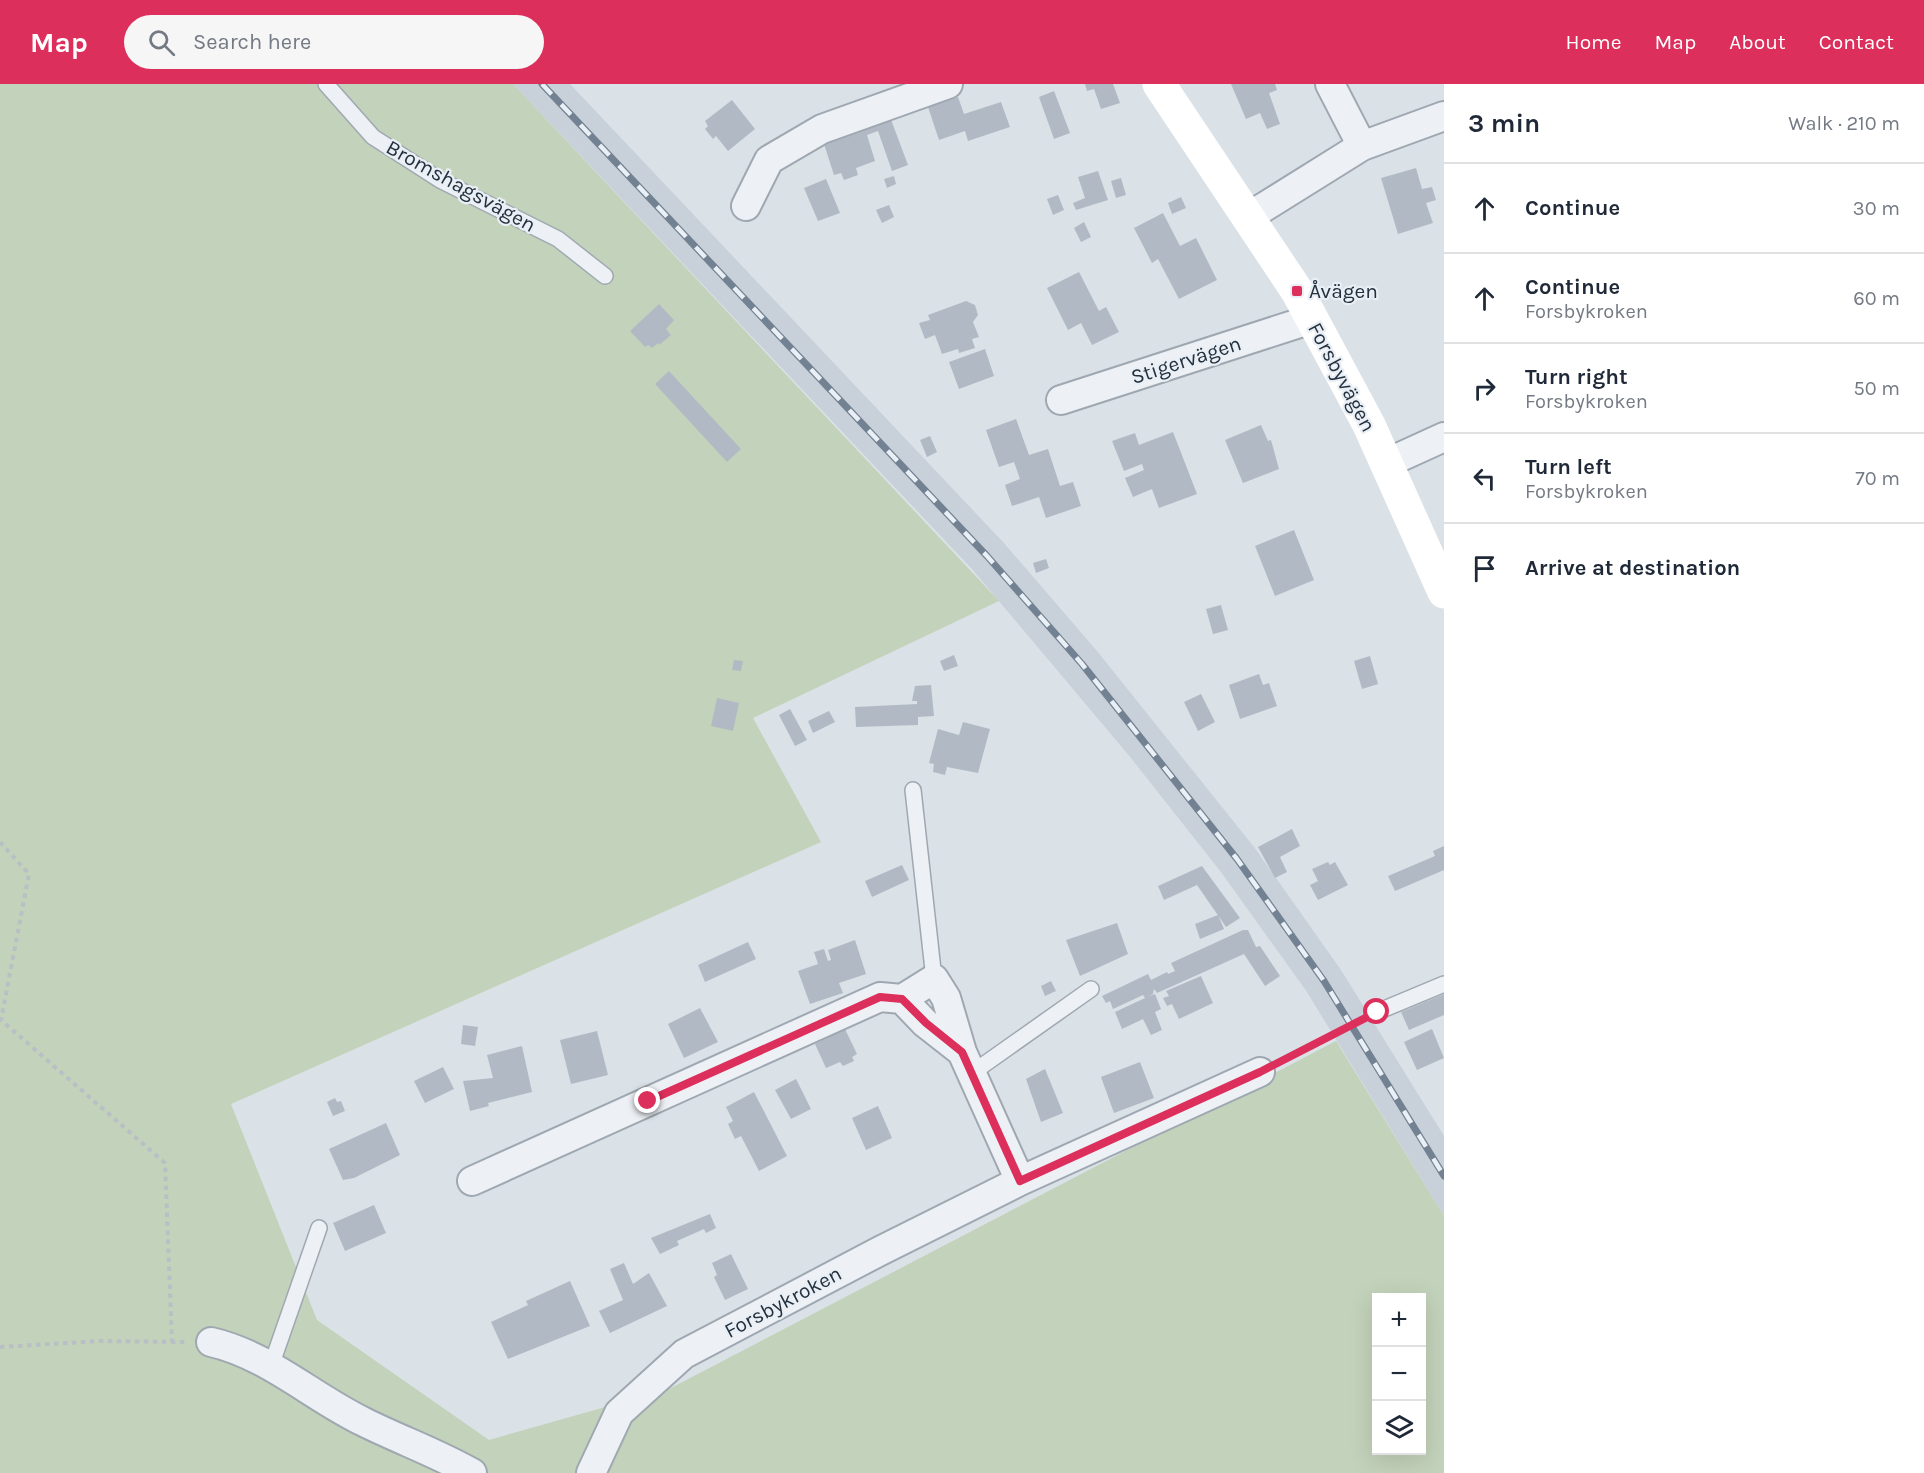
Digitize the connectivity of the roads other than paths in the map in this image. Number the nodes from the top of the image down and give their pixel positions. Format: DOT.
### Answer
graph roads {
  1 [pos="326,84"];
  2 [pos="948,84"];
  3 [pos="1159,84"];
  4 [pos="1330,84"];
  5 [pos="1444,116"];
  6 [pos="1362,146"];
  7 [pos="746,206"];
  8 [pos="1248,214"];
  9 [pos="605,276"];
  10 [pos="1312,319"];
  11 [pos="1061,400"];
  12 [pos="1444,437"];
  13 [pos="1387,463"];
  14 [pos="1444,592"];
  15 [pos="913,790"];
  16 [pos="934,979"];
  17 [pos="1444,984"];
  18 [pos="1091,989"];
  19 [pos="902,999"];
  20 [pos="1377,1012"];
  21 [pos="967,1063"];
  22 [pos="1260,1072"];
  23 [pos="472,1181"];
  24 [pos="1020,1181"];
  25 [pos="319,1228"];
  26 [pos="211,1342"];
  27 [pos="271,1366"];
  28 [pos="471,1473"];
  29 [pos="591,1473"];
  1 -- 9 [label="lane, Bromshagsvägen"];
  2 -- 7 [label="street"];
  3 -- 8 [label="street, Forsbyvägen"];
  4 -- 6 [label="street"];
  5 -- 6 [label="street"];
  6 -- 8 [label="street"];
  8 -- 10 [label="street, Forsbyvägen"];
  10 -- 11 [label="street, Stigervägen"];
  10 -- 13 [label="street, Forsbyvägen"];
  12 -- 13 [label="street"];
  13 -- 14 [label="street, Forsbyvägen"];
  15 -- 16 [label="lane"];
  16 -- 19 [label="street"];
  16 -- 21 [label="street"];
  17 -- 20 [label="lane"];
  18 -- 21 [label="lane"];
  19 -- 21 [label="street"];
  19 -- 23 [label="street"];
  21 -- 24 [label="street"];
  22 -- 24 [label="street, Forsbykroken"];
  24 -- 29 [label="street, Forsbykroken"];
  25 -- 27 [label="lane"];
  26 -- 27 [label="street"];
  27 -- 28 [label="street"];
}
